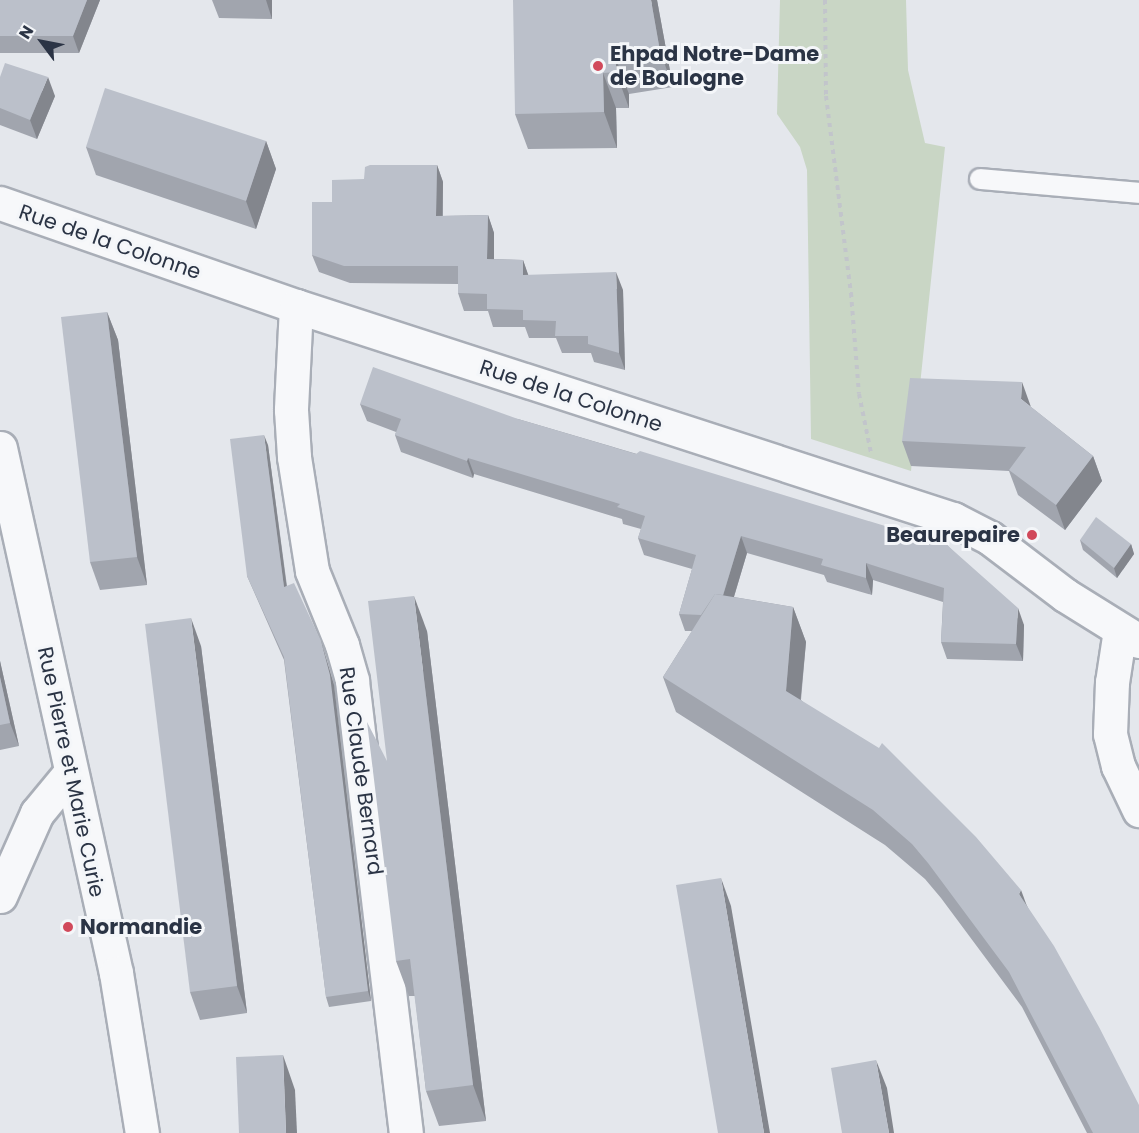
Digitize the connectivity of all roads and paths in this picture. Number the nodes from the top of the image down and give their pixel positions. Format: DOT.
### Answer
graph roads {
  1 [pos="825,0"];
  2 [pos="980,179"];
  3 [pos="1139,193"];
  4 [pos="0,203"];
  5 [pos="296,306"];
  6 [pos="0,448"];
  7 [pos="893,500"];
  8 [pos="1129,636"];
  9 [pos="70,773"];
  10 [pos="1139,810"];
  11 [pos="0,896"];
  12 [pos="142,1133"];
  13 [pos="406,1133"];
  1 -- 7 [label="path"];
  2 -- 3 [label="lane"];
  4 -- 5 [label="street, Rue de la Colonne"];
  5 -- 7 [label="street, Rue de la Colonne"];
  5 -- 13 [label="street, Rue Claude Bernard"];
  6 -- 9 [label="street, Rue Pierre et Marie Curie"];
  7 -- 8 [label="street, Rue de la Colonne"];
  8 -- 10 [label="street"];
  9 -- 11 [label="street"];
  9 -- 12 [label="street, Rue Pierre et Marie Curie"];
}
